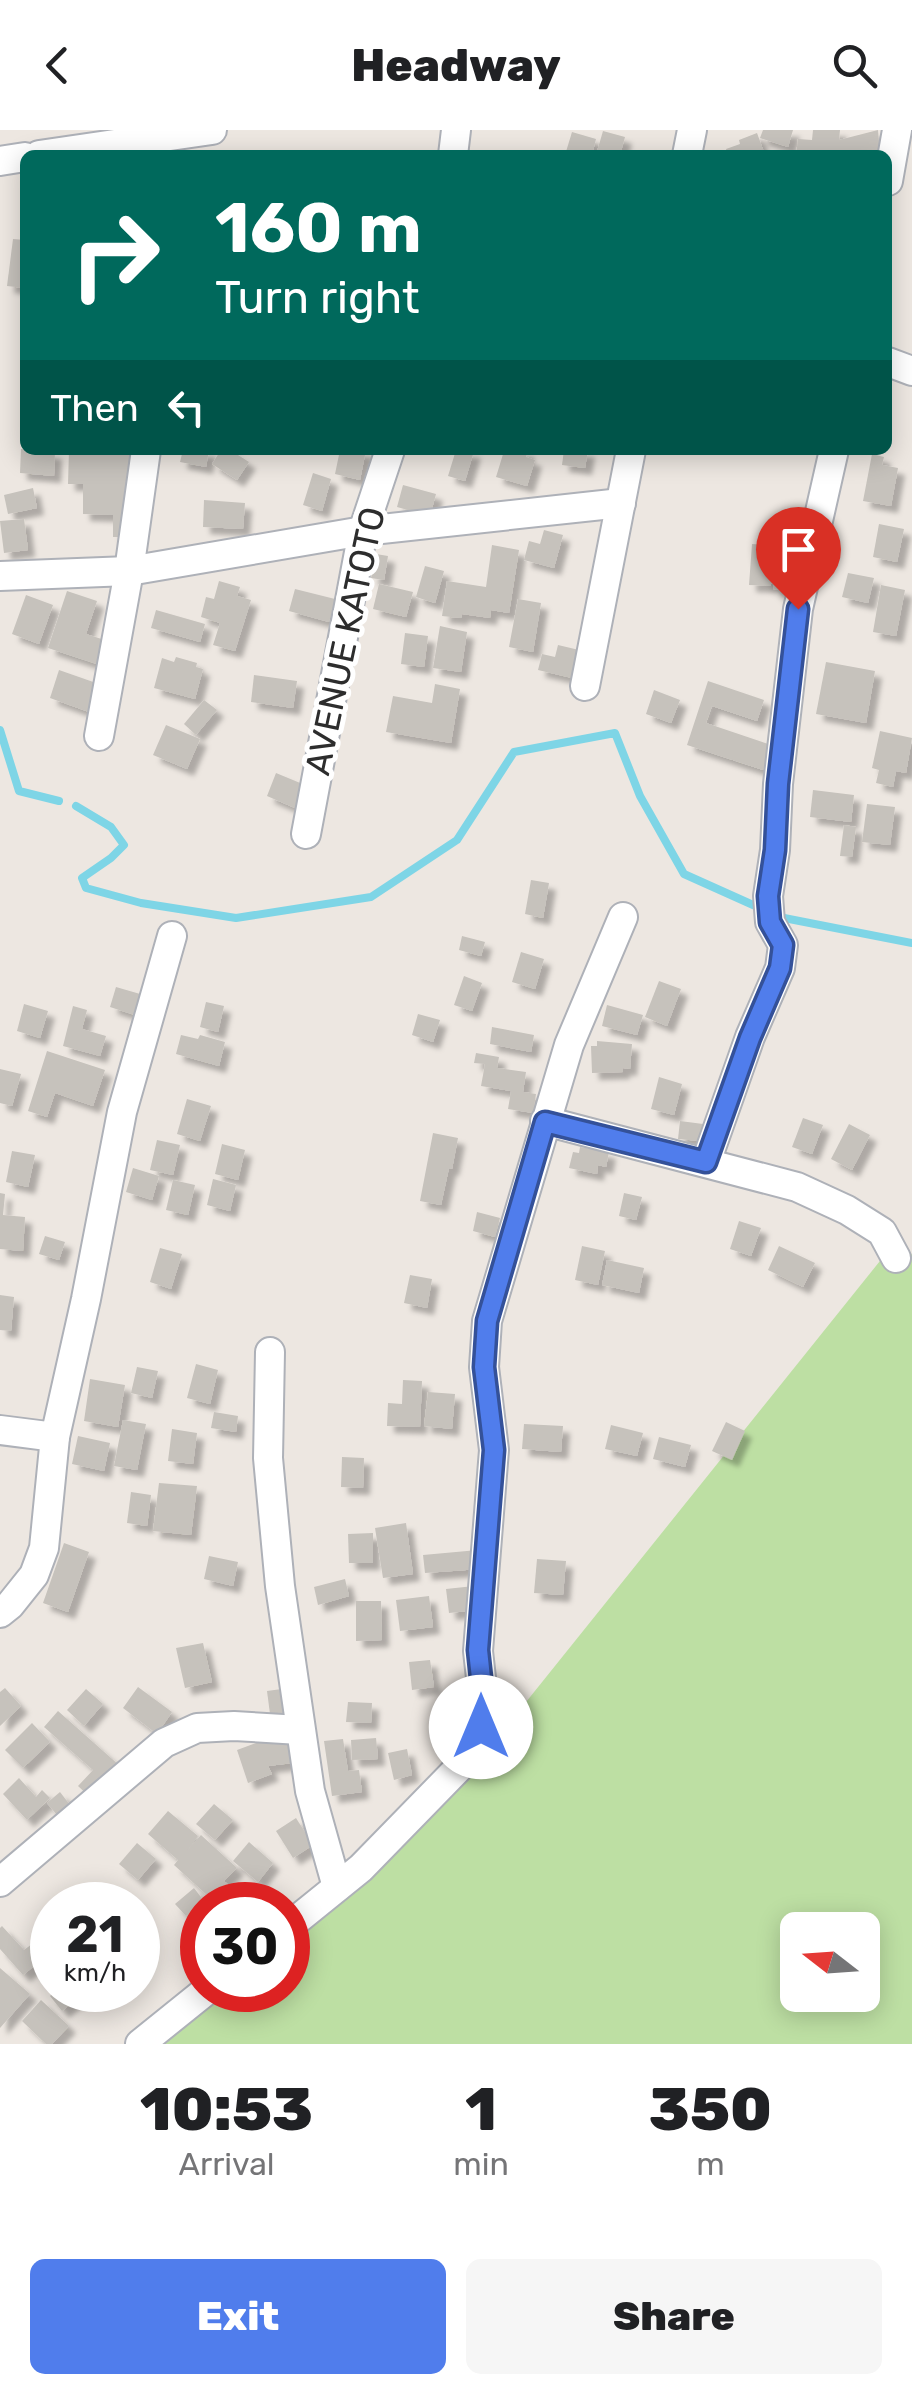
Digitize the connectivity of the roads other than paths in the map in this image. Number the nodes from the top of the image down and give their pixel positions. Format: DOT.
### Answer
graph roads {
  1 [pos="214,130"];
  2 [pos="898,130"];
  3 [pos="74,150"];
  4 [pos="892,161"];
  5 [pos="145,455"];
  6 [pos="388,455"];
  7 [pos="630,455"];
  8 [pos="833,455"];
  9 [pos="621,503"];
  10 [pos="363,531"];
  11 [pos="129,570"];
  12 [pos="0,576"];
  13 [pos="585,686"];
  14 [pos="99,736"];
  15 [pos="306,834"];
  16 [pos="623,918"];
  17 [pos="172,936"];
  18 [pos="545,1122"];
  19 [pos="706,1162"];
  20 [pos="896,1258"];
  21 [pos="270,1352"];
  22 [pos="0,1430"];
  23 [pos="55,1438"];
  24 [pos="0,1613"];
  25 [pos="300,1730"];
  26 [pos="0,1882"];
  27 [pos="337,1887"];
  28 [pos="310,1909"];
  29 [pos="180,2012"];
  30 [pos="140,2044"];
  1 -- 3 [label="street"];
  2 -- 4 [label="street"];
  5 -- 11 [label="street"];
  6 -- 10 [label="street, AVENUE KATOTO"];
  7 -- 9 [label="street"];
  8 -- 19 [label="street"];
  9 -- 10 [label="street"];
  9 -- 13 [label="street"];
  10 -- 11 [label="street"];
  10 -- 15 [label="street, AVENUE KATOTO"];
  11 -- 12 [label="street"];
  11 -- 14 [label="street"];
  16 -- 18 [label="street"];
  17 -- 23 [label="street"];
  18 -- 19 [label="street"];
  18 -- 27 [label="street"];
  19 -- 20 [label="street"];
  21 -- 25 [label="street"];
  22 -- 23 [label="street"];
  23 -- 24 [label="street"];
  25 -- 26 [label="street"];
  25 -- 27 [label="street"];
  27 -- 28 [label="street"];
  29 -- 30 [label="street"];
}
